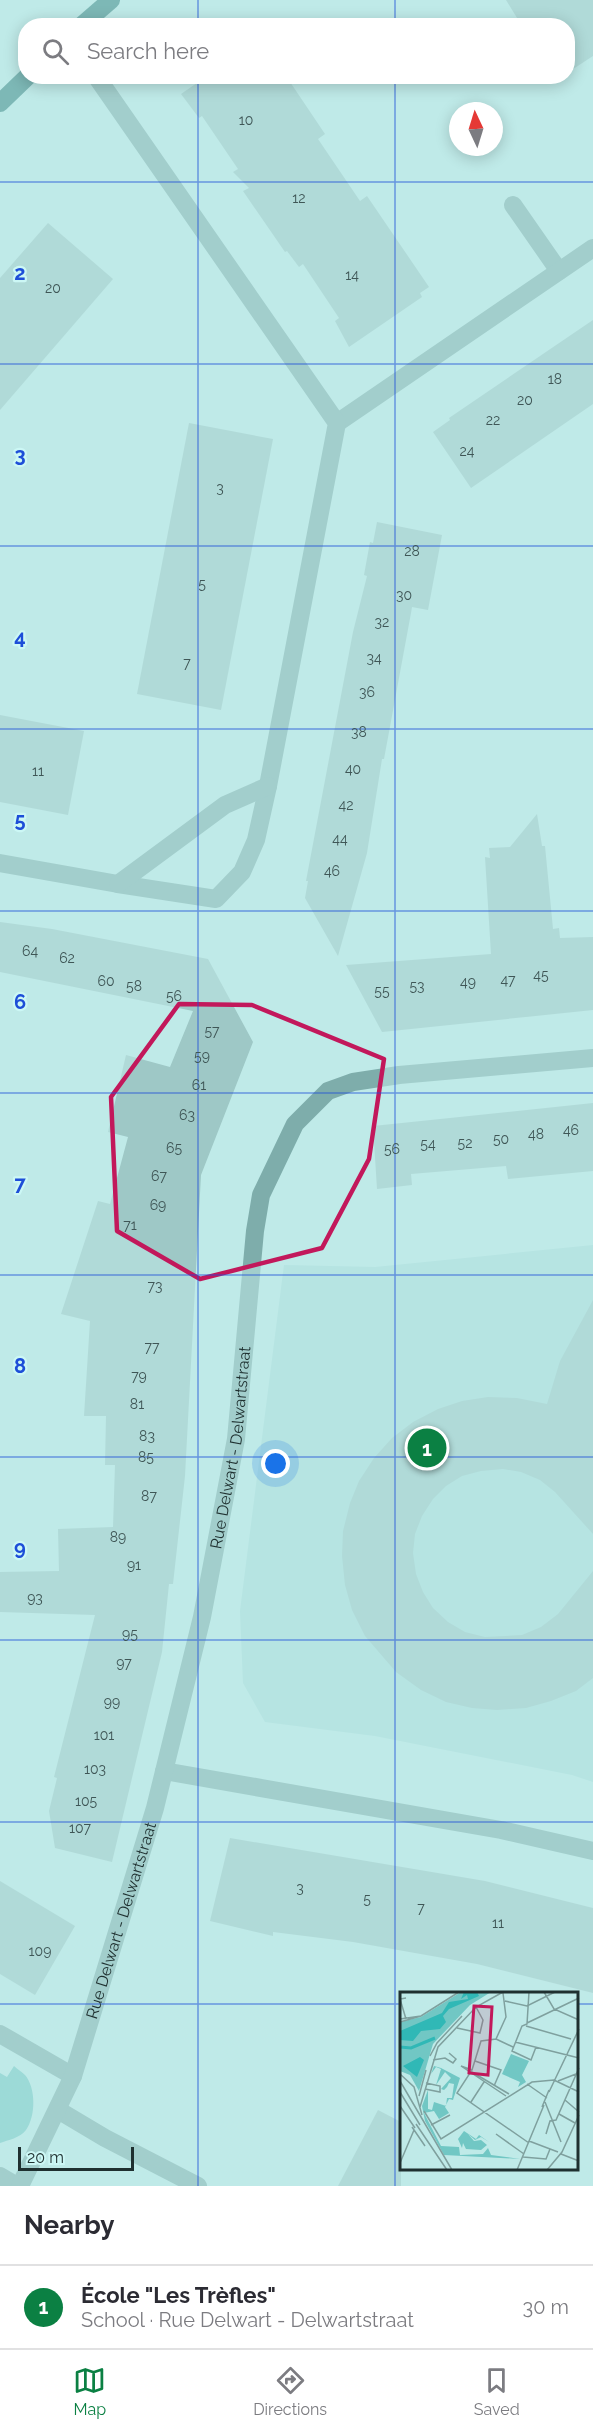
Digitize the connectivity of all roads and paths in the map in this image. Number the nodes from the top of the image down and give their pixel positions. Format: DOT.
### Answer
graph roads {
  1 [pos="111,0"];
  2 [pos="90,18"];
  3 [pos="20,84"];
  4 [pos="102,84"];
  5 [pos="0,104"];
  6 [pos="513,205"];
  7 [pos="593,248"];
  8 [pos="559,271"];
  9 [pos="337,423"];
  10 [pos="268,786"];
  11 [pos="0,863"];
  12 [pos="118,884"];
  13 [pos="593,1058"];
  14 [pos="164,1771"];
  15 [pos="593,1851"];
  16 [pos="0,2034"];
  17 [pos="73,2076"];
  18 [pos="58,2110"];
  19 [pos="0,2176"];
  20 [pos="19,2186"];
  21 [pos="198,2186"];
  1 -- 2 [label="main road"];
  3 -- 5 [label="main road"];
  4 -- 9 [label="street"];
  6 -- 8 [label="street"];
  7 -- 8 [label="street"];
  8 -- 9 [label="street"];
  9 -- 10 [label="street"];
  10 -- 12 [label="street"];
  10 -- 12 [label="street"];
  11 -- 12 [label="street"];
  13 -- 14 [label="street, Rue Delwart - Delwartstraat"];
  14 -- 15 [label="street"];
  14 -- 17 [label="street, Rue Delwart - Delwartstraat"];
  16 -- 17 [label="street"];
  17 -- 18 [label="street, Rue Delwart - Delwartstraat"];
  18 -- 20 [label="street, Rue Delwart - Delwartstraat"];
  18 -- 21 [label="street"];
  19 -- 20 [label="street, Rue Delwart - Delwartstraat"];
}
